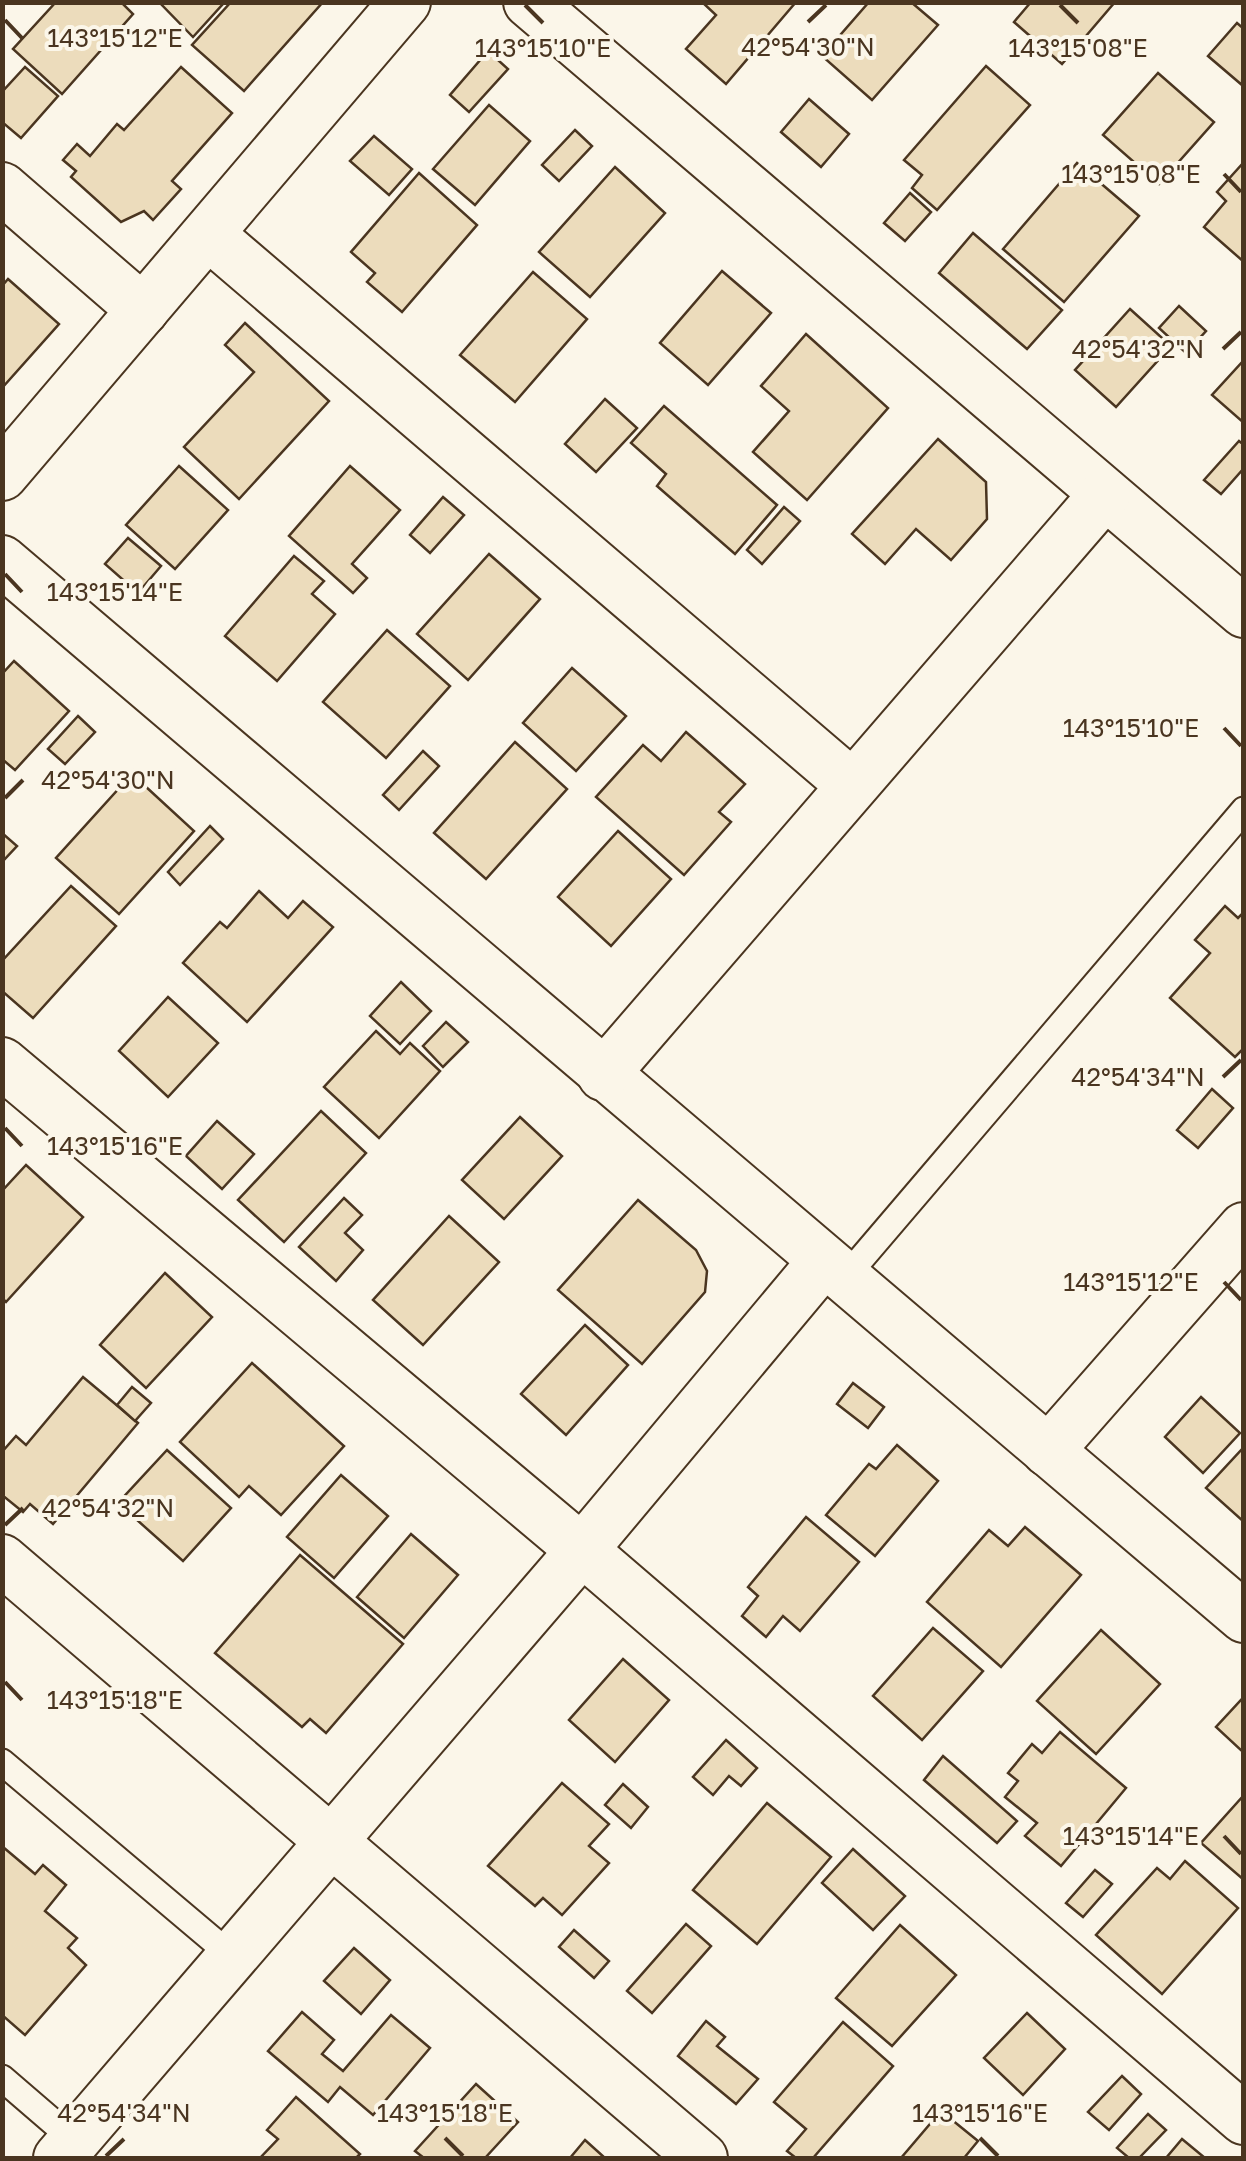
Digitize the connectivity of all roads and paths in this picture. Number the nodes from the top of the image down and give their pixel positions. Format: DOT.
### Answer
graph roads {
  1 [pos="405,2"];
  2 [pos="529,2"];
  3 [pos="2,188"];
  4 [pos="208,234"];
  5 [pos="144,310"];
  6 [pos="2,475"];
  7 [pos="1105,494"];
  8 [pos="2,561"];
  9 [pos="1244,612"];
  10 [pos="852,784"];
  11 [pos="1244,810"];
  12 [pos="2,1062"];
  13 [pos="603,1075"];
  14 [pos="1244,1228"];
  15 [pos="833,1271"];
  16 [pos="1048,1452"];
  17 [pos="582,1550"];
  18 [pos="2,1560"];
  19 [pos="1244,1617"];
  20 [pos="2,1762"];
  21 [pos="331,1840"];
  22 [pos="233,1958"];
  23 [pos="2,2078"];
  24 [pos="1244,2119"];
  25 [pos="76,2152"];
  26 [pos="702,2158"];
  1 -- 4 [label="street"];
  2 -- 7 [label="street"];
  3 -- 5 [label="street"];
  4 -- 5 [label="street"];
  4 -- 10 [label="street"];
  5 -- 6 [label="street"];
  7 -- 9 [label="street"];
  7 -- 10 [label="street"];
  8 -- 13 [label="street"];
  10 -- 13 [label="street"];
  11 -- 15 [label="lane"];
  12 -- 17 [label="street"];
  13 -- 15 [label="street"];
  14 -- 16 [label="street"];
  15 -- 16 [label="street"];
  15 -- 17 [label="street"];
  16 -- 19 [label="street"];
  17 -- 21 [label="street"];
  17 -- 24 [label="street"];
  18 -- 21 [label="street"];
  20 -- 22 [label="lane"];
  21 -- 22 [label="street"];
  21 -- 26 [label="street"];
  22 -- 25 [label="street"];
  23 -- 25 [label="lane"];
}
